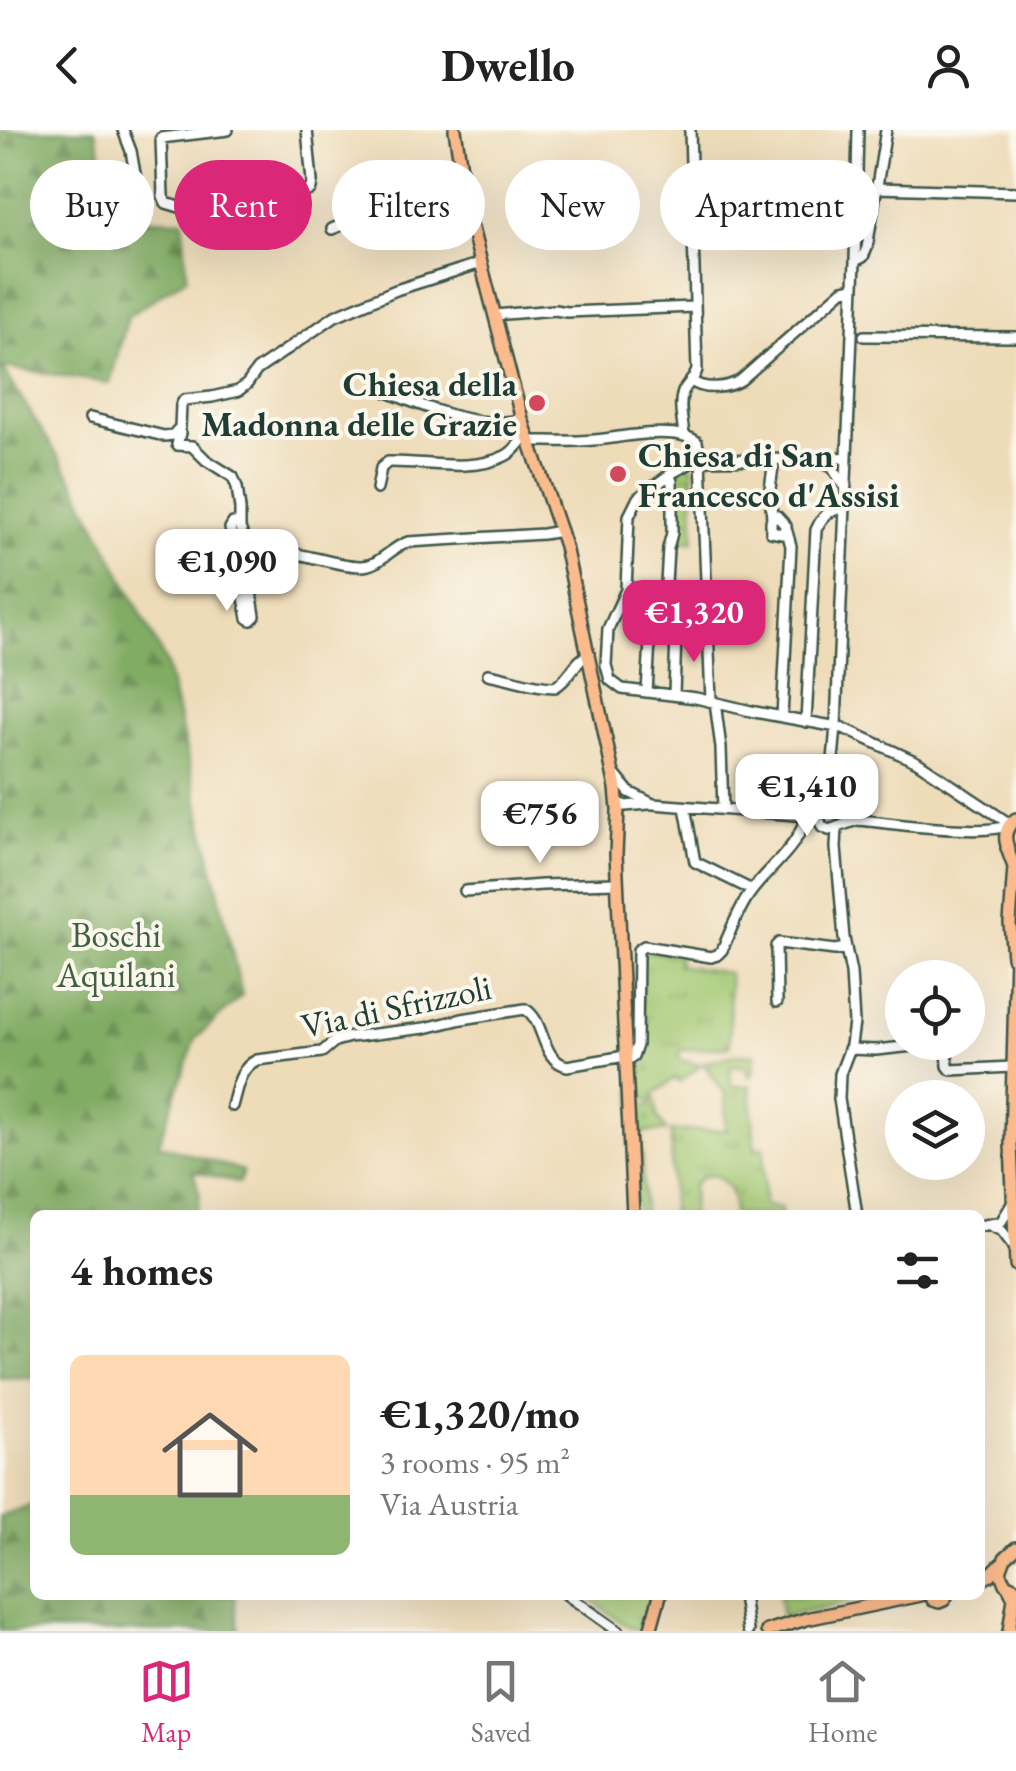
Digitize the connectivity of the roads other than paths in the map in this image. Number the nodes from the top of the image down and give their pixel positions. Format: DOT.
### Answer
graph roads {
  1 [pos="122,130"];
  2 [pos="228,130"];
  3 [pos="307,130"];
  4 [pos="455,130"];
  5 [pos="690,130"];
  6 [pos="858,130"];
  7 [pos="886,130"];
  8 [pos="189,132"];
  9 [pos="133,160"];
  10 [pos="459,160"];
  11 [pos="879,174"];
  12 [pos="1016,192"];
  13 [pos="879,193"];
  14 [pos="478,250"];
  15 [pos="866,250"];
  16 [pos="855,260"];
  17 [pos="481,263"];
  18 [pos="854,288"];
  19 [pos="694,307"];
  20 [pos="495,315"];
  21 [pos="864,336"];
  22 [pos="1016,337"];
  23 [pos="692,381"];
  24 [pos="387,392"];
  25 [pos="90,418"];
  26 [pos="522,420"];
  27 [pos="179,431"];
  28 [pos="684,436"];
  29 [pos="529,438"];
  30 [pos="847,438"];
  31 [pos="846,459"];
  32 [pos="701,460"];
  33 [pos="727,460"];
  34 [pos="774,460"];
  35 [pos="825,460"];
  36 [pos="669,474"];
  37 [pos="702,482"];
  38 [pos="377,489"];
  39 [pos="845,492"];
  40 [pos="844,509"];
  41 [pos="774,515"];
  42 [pos="237,525"];
  43 [pos="786,528"];
  44 [pos="561,531"];
  45 [pos="243,541"];
  46 [pos="262,553"];
  47 [pos="247,566"];
  48 [pos="676,634"];
  49 [pos="591,666"];
  50 [pos="607,670"];
  51 [pos="488,674"];
  52 [pos="647,692"];
  53 [pos="674,696"];
  54 [pos="712,701"];
  55 [pos="782,717"];
  56 [pos="806,722"];
  57 [pos="836,726"];
  58 [pos="612,771"];
  59 [pos="830,794"];
  60 [pos="618,802"];
  61 [pos="644,803"];
  62 [pos="686,806"];
  63 [pos="723,810"];
  64 [pos="823,810"];
  65 [pos="838,812"];
  66 [pos="994,812"];
  67 [pos="802,816"];
  68 [pos="1014,819"];
  69 [pos="857,820"];
  70 [pos="618,824"];
  71 [pos="823,827"];
  72 [pos="837,827"];
  73 [pos="985,830"];
  74 [pos="836,848"];
  75 [pos="1010,850"];
  76 [pos="618,883"];
  77 [pos="752,890"];
  78 [pos="465,891"];
  79 [pos="846,948"];
  80 [pos="1016,952"];
  81 [pos="1015,971"];
  82 [pos="777,1002"];
  83 [pos="850,1050"];
  84 [pos="625,1058"];
  85 [pos="1012,1067"];
  86 [pos="232,1106"];
  87 [pos="1012,1202"];
  88 [pos="632,1210"];
  89 [pos="856,1210"];
  90 [pos="985,1226"];
  91 [pos="985,1226"];
  92 [pos="1015,1248"];
  93 [pos="1016,1265"];
  94 [pos="1011,1554"];
  95 [pos="985,1578"];
  96 [pos="985,1583"];
  97 [pos="1010,1586"];
  98 [pos="574,1600"];
  99 [pos="659,1600"];
  100 [pos="744,1600"];
  101 [pos="866,1600"];
  102 [pos="1016,1608"];
  103 [pos="1010,1628"];
  104 [pos="618,1631"];
  105 [pos="650,1631"];
  106 [pos="748,1631"];
  107 [pos="767,1631"];
  1 -- 9 [label="street"];
  2 -- 8 [label="street"];
  3 -- 8 [label="street"];
  4 -- 10 [label="main road"];
  5 -- 19 [label="street"];
  6 -- 16 [label="street"];
  7 -- 11 [label="street"];
  12 -- 13 [label="street"];
  14 -- 17 [label="main road"];
  15 -- 16 [label="street"];
  16 -- 18 [label="street"];
  17 -- 20 [label="main road"];
  17 -- 27 [label="street"];
  18 -- 23 [label="street"];
  18 -- 30 [label="street"];
  19 -- 20 [label="street"];
  19 -- 23 [label="street"];
  20 -- 26 [label="main road"];
  21 -- 22 [label="street"];
  23 -- 28 [label="street"];
  24 -- 26 [label="street"];
  25 -- 27 [label="street"];
  26 -- 29 [label="main road"];
  27 -- 42 [label="street"];
  28 -- 29 [label="street"];
  28 -- 32 [label="street"];
  29 -- 38 [label="street"];
  29 -- 44 [label="main road"];
  30 -- 31 [label="street"];
  30 -- 35 [label="street"];
  31 -- 35 [label="street"];
  31 -- 39 [label="street"];
  32 -- 33 [label="street"];
  32 -- 36 [label="street"];
  32 -- 37 [label="street"];
  33 -- 34 [label="street"];
  33 -- 37 [label="street"];
  34 -- 35 [label="street"];
  34 -- 41 [label="street"];
  35 -- 39 [label="street"];
  36 -- 50 [label="street"];
  36 -- 52 [label="street"];
  37 -- 54 [label="street"];
  39 -- 40 [label="street"];
  40 -- 56 [label="street"];
  40 -- 57 [label="street"];
  41 -- 43 [label="street"];
  41 -- 43 [label="street"];
  42 -- 45 [label="street"];
  42 -- 47 [label="street"];
  43 -- 55 [label="street"];
  44 -- 46 [label="street"];
  44 -- 49 [label="main road"];
  45 -- 46 [label="street"];
  45 -- 47 [label="street"];
  46 -- 47 [label="street"];
  48 -- 53 [label="street"];
  49 -- 50 [label="street"];
  49 -- 51 [label="street"];
  49 -- 58 [label="main road"];
  50 -- 52 [label="street"];
  52 -- 53 [label="street"];
  53 -- 54 [label="street"];
  54 -- 55 [label="street"];
  54 -- 63 [label="street"];
  55 -- 56 [label="street"];
  56 -- 57 [label="street"];
  57 -- 59 [label="street"];
  57 -- 66 [label="street"];
  58 -- 60 [label="main road"];
  58 -- 61 [label="street"];
  59 -- 64 [label="street"];
  59 -- 65 [label="street"];
  60 -- 61 [label="street"];
  60 -- 70 [label="main road"];
  61 -- 62 [label="street"];
  61 -- 70 [label="street"];
  62 -- 63 [label="street"];
  62 -- 77 [label="street"];
  63 -- 67 [label="street"];
  64 -- 65 [label="street"];
  64 -- 67 [label="street"];
  64 -- 71 [label="street"];
  65 -- 69 [label="street"];
  65 -- 72 [label="street"];
  66 -- 68 [label="street"];
  66 -- 73 [label="street"];
  67 -- 71 [label="street"];
  67 -- 77 [label="street"];
  68 -- 73 [label="street"];
  68 -- 75 [label="main road"];
  69 -- 72 [label="street"];
  69 -- 73 [label="street"];
  70 -- 76 [label="main road"];
  71 -- 72 [label="street"];
  71 -- 74 [label="street"];
  72 -- 74 [label="street"];
  73 -- 75 [label="street"];
  74 -- 79 [label="street"];
  75 -- 81 [label="main road"];
  76 -- 78 [label="street"];
  76 -- 84 [label="main road"];
  77 -- 84 [label="street"];
  79 -- 82 [label="street"];
  79 -- 83 [label="street"];
  80 -- 81 [label="main road"];
  81 -- 85 [label="main road"];
  83 -- 85 [label="street"];
  83 -- 89 [label="street"];
  84 -- 86 [label="street, Via di Sfrizzoli"];
  84 -- 88 [label="main road"];
  85 -- 87 [label="main road"];
  87 -- 90 [label="street"];
  87 -- 92 [label="main road"];
  91 -- 92 [label="street"];
  92 -- 93 [label="main road"];
  94 -- 95 [label="main road"];
  94 -- 97 [label="main road"];
  96 -- 97 [label="main road"];
  97 -- 103 [label="main road"];
  98 -- 104 [label="street"];
  99 -- 105 [label="main road"];
  100 -- 106 [label="street"];
  101 -- 107 [label="main road"];
  102 -- 103 [label="main road"];
}
